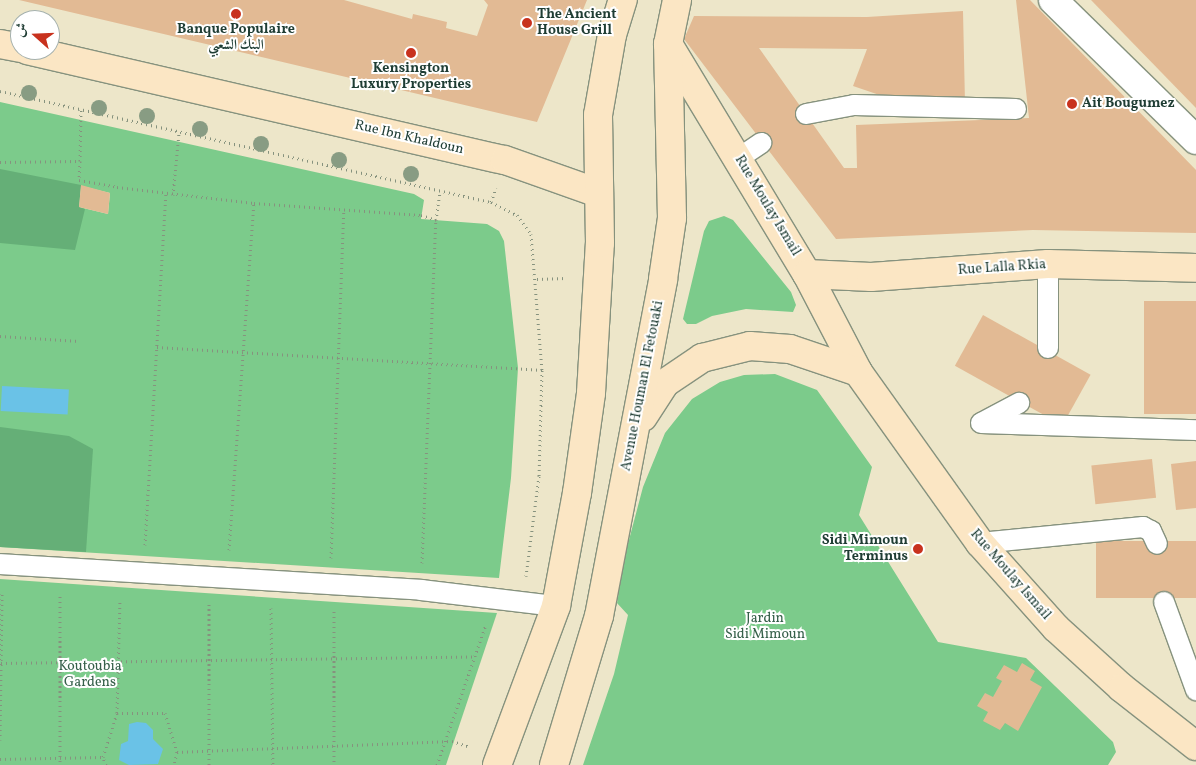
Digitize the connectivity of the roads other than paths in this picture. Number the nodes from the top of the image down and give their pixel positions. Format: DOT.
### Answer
graph roads {
  1 [pos="623,0"];
  2 [pos="677,0"];
  3 [pos="1053,0"];
  4 [pos="668,44"];
  5 [pos="60,58"];
  6 [pos="1016,109"];
  7 [pos="806,114"];
  8 [pos="1196,140"];
  9 [pos="761,143"];
  10 [pos="739,158"];
  11 [pos="598,193"];
  12 [pos="1048,264"];
  13 [pos="1196,268"];
  14 [pos="807,274"];
  15 [pos="1048,348"];
  16 [pos="858,372"];
  17 [pos="1019,403"];
  18 [pos="636,429"];
  19 [pos="1196,430"];
  20 [pos="980,543"];
  21 [pos="1157,544"];
  22 [pos="0,564"];
  23 [pos="1164,602"];
  24 [pos="556,606"];
  25 [pos="1196,690"];
  26 [pos="1196,746"];
  27 [pos="497,765"];
  28 [pos="554,765"];
  1 -- 11 [label="main road"];
  2 -- 4 [label="main road, Avenue Houman El Fetouaki"];
  3 -- 8 [label="street"];
  4 -- 10 [label="main road, Rue Moulay Ismail"];
  4 -- 18 [label="main road, Avenue Houman El Fetouaki"];
  5 -- 11 [label="main road, Rue Ibn Khaldoun"];
  6 -- 7 [label="lane"];
  9 -- 10 [label="lane"];
  10 -- 14 [label="main road, Rue Moulay Ismail"];
  11 -- 24 [label="main road"];
  12 -- 13 [label="main road, Rue Lalla Rkia"];
  12 -- 14 [label="main road, Rue Lalla Rkia"];
  12 -- 15 [label="lane"];
  14 -- 16 [label="main road, Rue Moulay Ismail"];
  16 -- 18 [label="main road"];
  16 -- 20 [label="main road, Rue Moulay Ismail"];
  17 -- 19 [label="lane"];
  18 -- 28 [label="main road, Avenue Houman El Fetouaki"];
  20 -- 21 [label="lane"];
  20 -- 26 [label="main road, Rue Moulay Ismail"];
  22 -- 24 [label="lane"];
  23 -- 25 [label="lane"];
  24 -- 27 [label="main road"];
}
